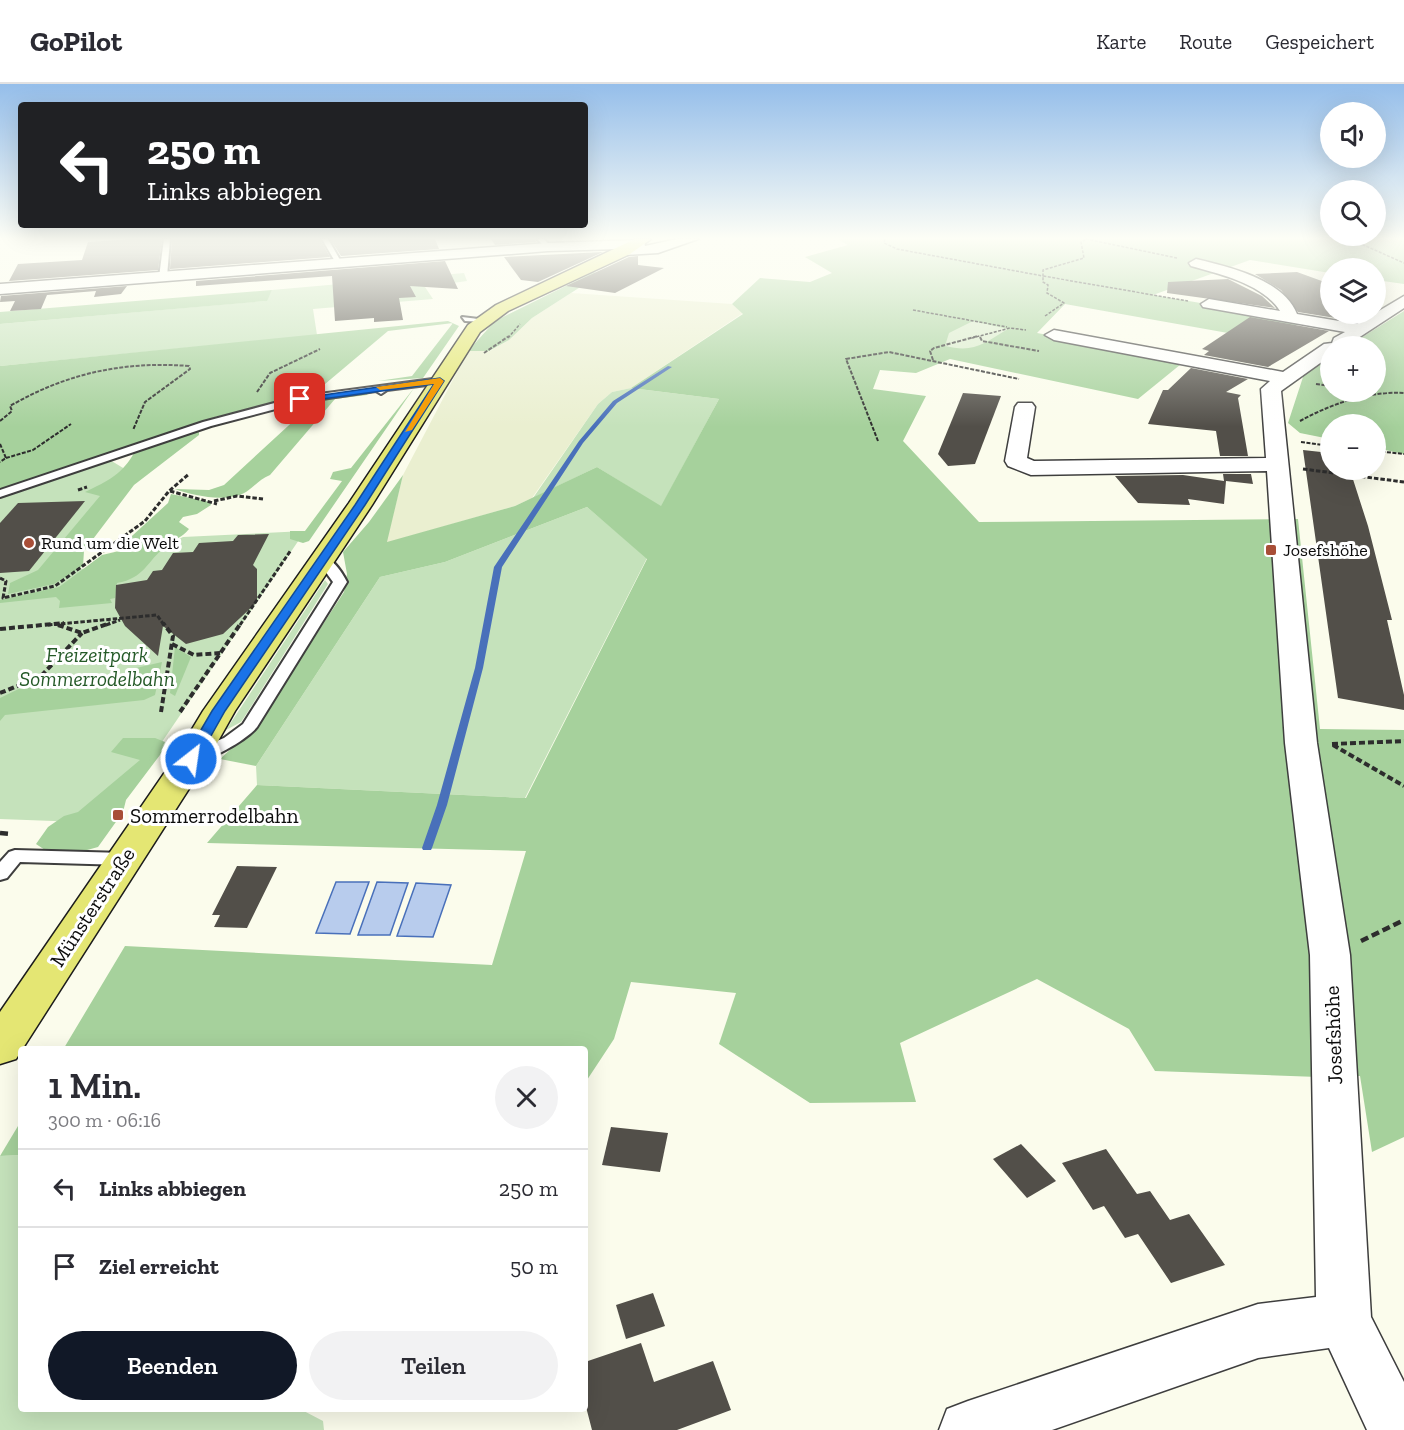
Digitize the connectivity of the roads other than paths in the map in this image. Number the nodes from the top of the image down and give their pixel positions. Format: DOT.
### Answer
graph roads {
  1 [pos="513,302"];
  2 [pos="1285,302"];
  3 [pos="1403,302"];
  4 [pos="1209,304"];
  5 [pos="1291,318"];
  6 [pos="1359,329"];
  7 [pos="1054,335"];
  8 [pos="1348,336"];
  9 [pos="1320,354"];
  10 [pos="1284,378"];
  11 [pos="440,381"];
  12 [pos="1025,407"];
  13 [pos="1276,465"];
  14 [pos="0,494"];
  15 [pos="124,859"];
  16 [pos="0,874"];
  17 [pos="0,1047"];
  18 [pos="1344,1320"];
  19 [pos="968,1430"];
  20 [pos="1397,1430"];
  1 -- 11 [label="main road, Münsterstraße"];
  2 -- 5 [label="street"];
  3 -- 6 [label="street, Josefshöhe"];
  4 -- 5 [label="street"];
  5 -- 6 [label="street"];
  6 -- 8 [label="street, Josefshöhe"];
  7 -- 10 [label="street"];
  9 -- 10 [label="street, Josefshöhe"];
  10 -- 13 [label="street, Josefshöhe"];
  11 -- 14 [label="lane"];
  11 -- 15 [label="main road, Münsterstraße"];
  12 -- 13 [label="street"];
  13 -- 18 [label="street, Josefshöhe"];
  15 -- 16 [label="lane"];
  15 -- 17 [label="main road, Münsterstraße"];
  18 -- 19 [label="street"];
  18 -- 20 [label="street, Josefshöhe"];
}
